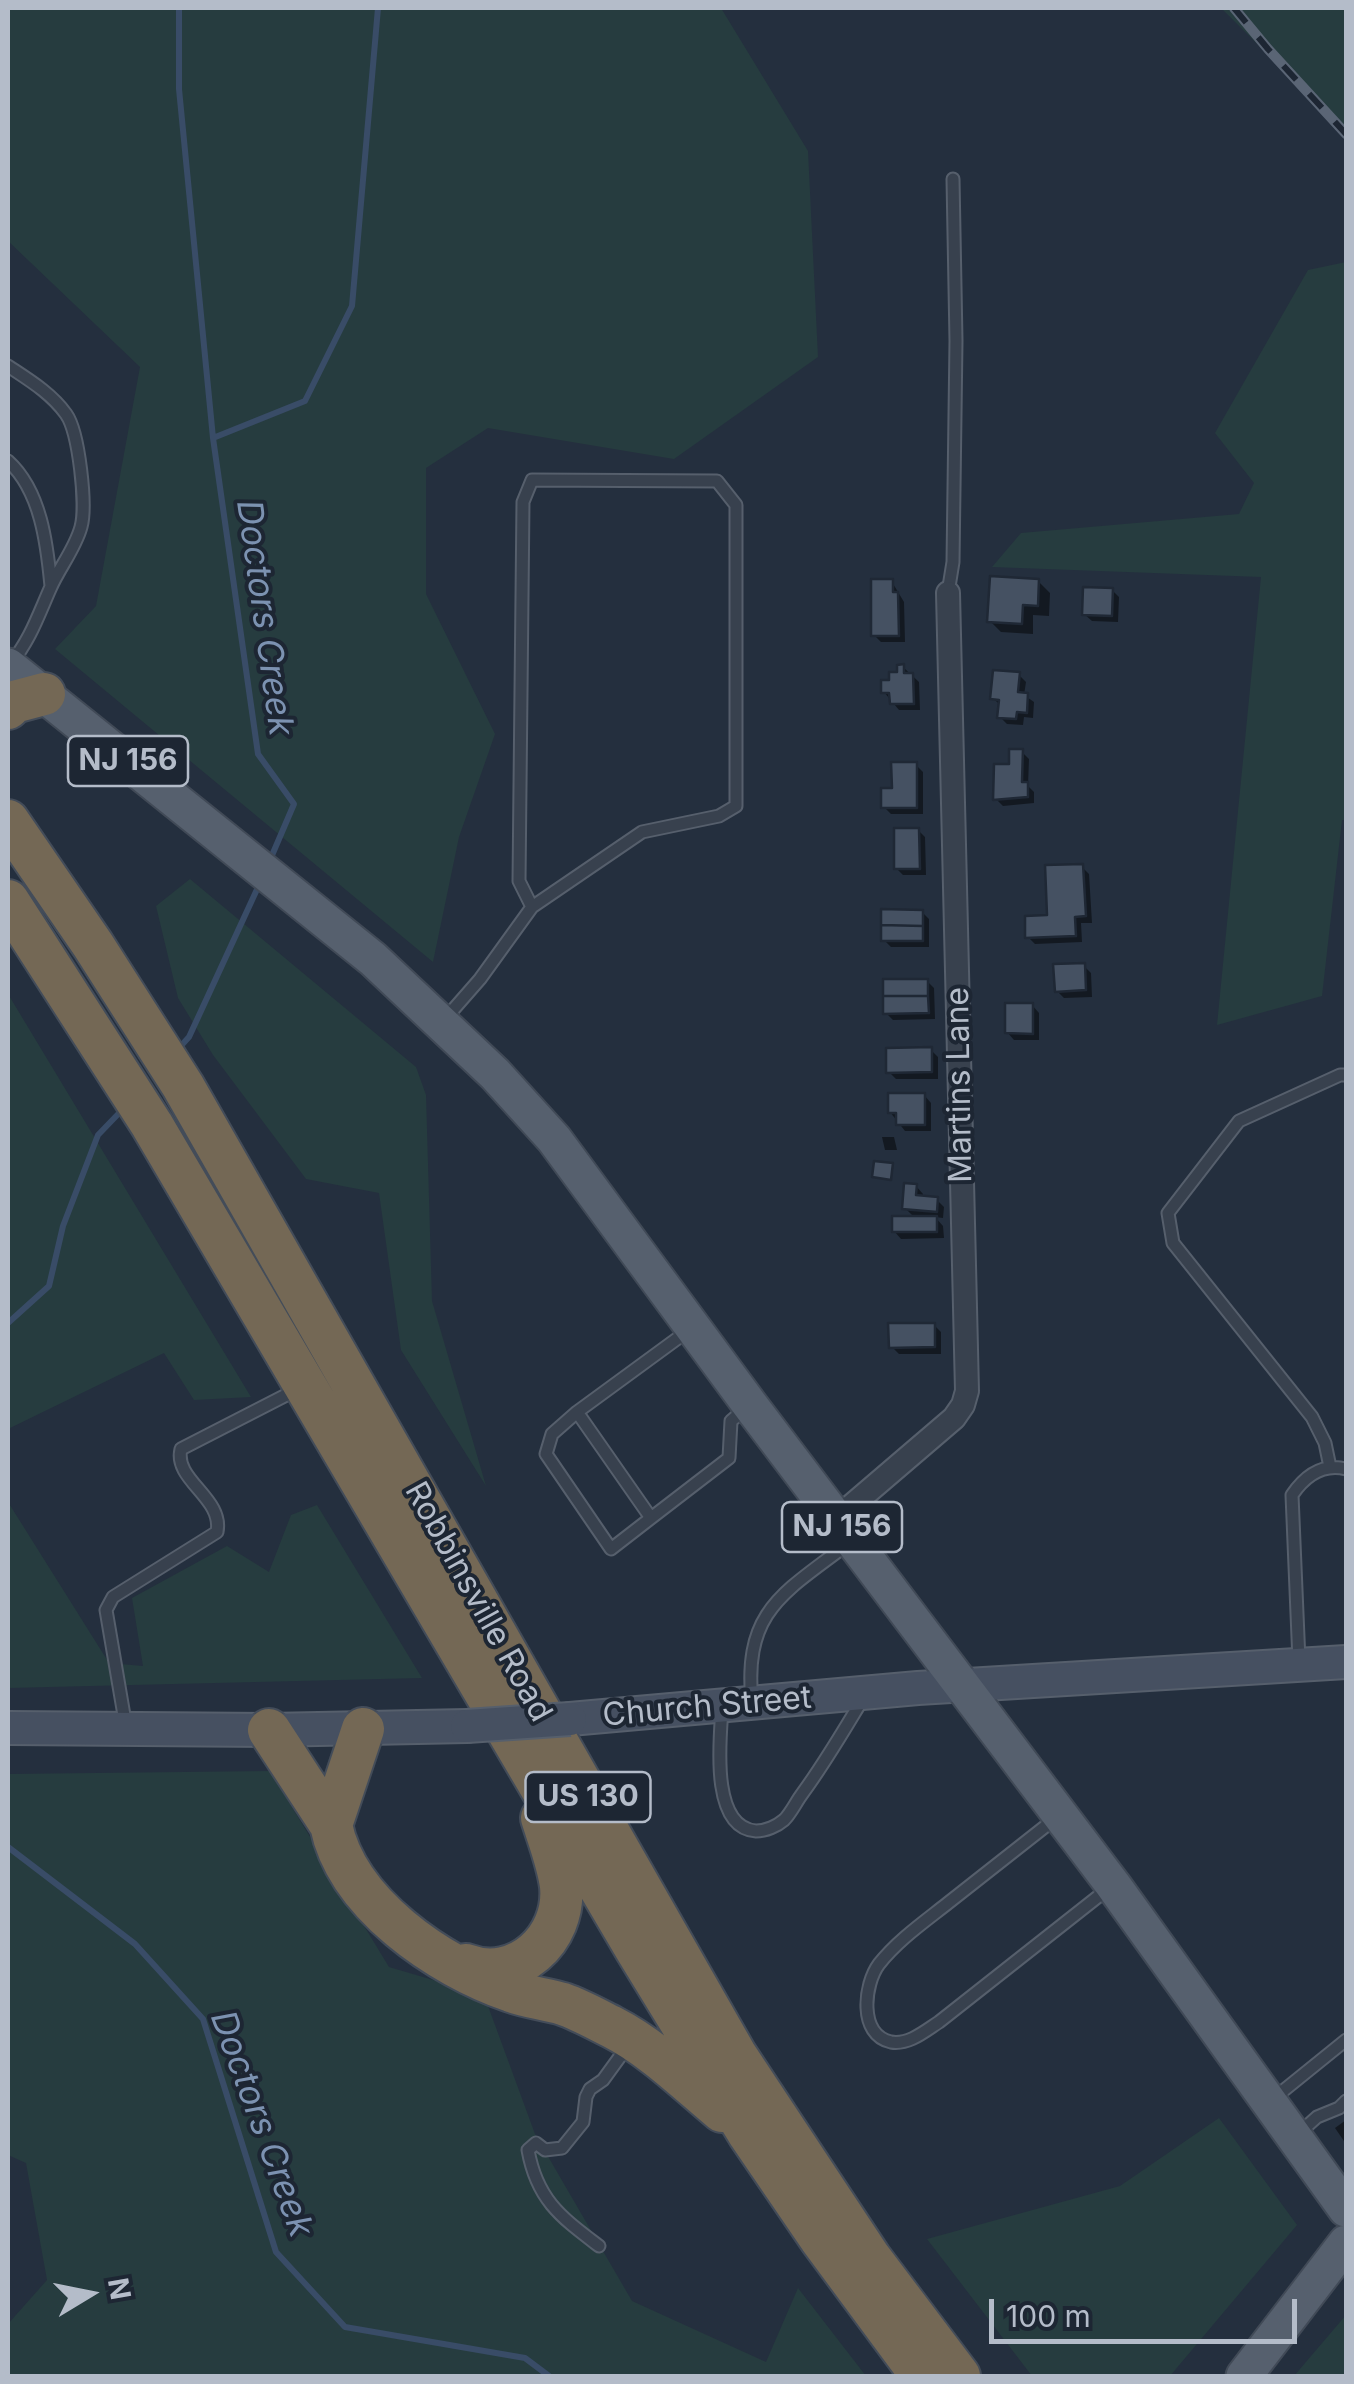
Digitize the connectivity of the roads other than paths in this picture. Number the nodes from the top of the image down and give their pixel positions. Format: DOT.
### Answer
graph roads {
  1 [pos="953,179"];
  2 [pos="8,366"];
  3 [pos="8,461"];
  4 [pos="51,586"];
  5 [pos="948,593"];
  6 [pos="8,666"];
  7 [pos="26,701"];
  8 [pos="8,821"];
  9 [pos="8,901"];
  10 [pos="532,907"];
  11 [pos="443,1022"];
  12 [pos="1346,1075"];
  13 [pos="692,1327"];
  14 [pos="305,1386"];
  15 [pos="750,1405"];
  16 [pos="577,1412"];
  17 [pos="1330,1467"];
  18 [pos="1346,1469"];
  19 [pos="652,1518"];
  20 [pos="844,1529"];
  21 [pos="1346,1662"];
  22 [pos="1299,1665"];
  23 [pos="964,1687"];
  24 [pos="866,1693"];
  25 [pos="737,1703"];
  26 [pos="8,1728"];
  27 [pos="363,1728"];
  28 [pos="126,1729"];
  29 [pos="269,1730"];
  30 [pos="521,1749"];
  31 [pos="1059,1815"];
  32 [pos="331,1825"];
  33 [pos="1113,1886"];
  34 [pos="442,1956"];
  35 [pos="632,2039"];
  36 [pos="1346,2040"];
  37 [pos="1270,2102"];
  38 [pos="1346,2102"];
  39 [pos="749,2134"];
  40 [pos="1295,2137"];
  41 [pos="1346,2208"];
  42 [pos="1346,2243"];
  43 [pos="599,2246"];
  44 [pos="922,2376"];
  45 [pos="958,2376"];
  46 [pos="1244,2376"];
  1 -- 5 [label="lane"];
  2 -- 4 [label="lane"];
  3 -- 4 [label="lane"];
  4 -- 6 [label="lane"];
  5 -- 20 [label="street, Martins Lane"];
  6 -- 7 [label="main road, NJ 156"];
  7 -- 11 [label="main road, NJ 156"];
  8 -- 45 [label="highway, Robbinsville Road / US 130"];
  9 -- 14 [label="highway, Robbinsville Road / US 130"];
  10 -- 10 [label="lane"];
  10 -- 11 [label="lane"];
  11 -- 13 [label="main road, NJ 156"];
  12 -- 17 [label="lane"];
  13 -- 15 [label="main road, NJ 156"];
  13 -- 16 [label="lane"];
  14 -- 28 [label="lane"];
  14 -- 30 [label="highway, Robbinsville Road / US 130"];
  15 -- 19 [label="lane"];
  15 -- 20 [label="main road, NJ 156"];
  16 -- 19 [label="lane"];
  16 -- 19 [label="lane"];
  17 -- 18 [label="lane"];
  17 -- 22 [label="lane"];
  20 -- 23 [label="main road, NJ 156"];
  20 -- 25 [label="lane"];
  21 -- 22 [label="street, Church Street"];
  22 -- 23 [label="street, Church Street"];
  23 -- 24 [label="street, Church Street"];
  23 -- 31 [label="main road, NJ 156"];
  24 -- 25 [label="street, Church Street"];
  24 -- 25 [label="lane"];
  25 -- 27 [label="street, Church Street, bridge"];
  26 -- 28 [label="street, Church Street"];
  27 -- 29 [label="street, Church Street"];
  27 -- 32 [label="highway"];
  28 -- 29 [label="street, Church Street"];
  29 -- 32 [label="highway"];
  30 -- 34 [label="highway"];
  30 -- 39 [label="highway, Robbinsville Road / US 130"];
  31 -- 33 [label="main road, NJ 156"];
  31 -- 33 [label="lane"];
  32 -- 34 [label="highway"];
  33 -- 37 [label="main road, NJ 156"];
  34 -- 35 [label="highway"];
  35 -- 39 [label="highway"];
  35 -- 43 [label="lane"];
  36 -- 37 [label="lane"];
  37 -- 40 [label="main road, NJ 156"];
  38 -- 40 [label="lane"];
  39 -- 44 [label="highway, Robbinsville Road / US 130"];
  40 -- 41 [label="main road, NJ 156"];
  42 -- 46 [label="main road"];
}
